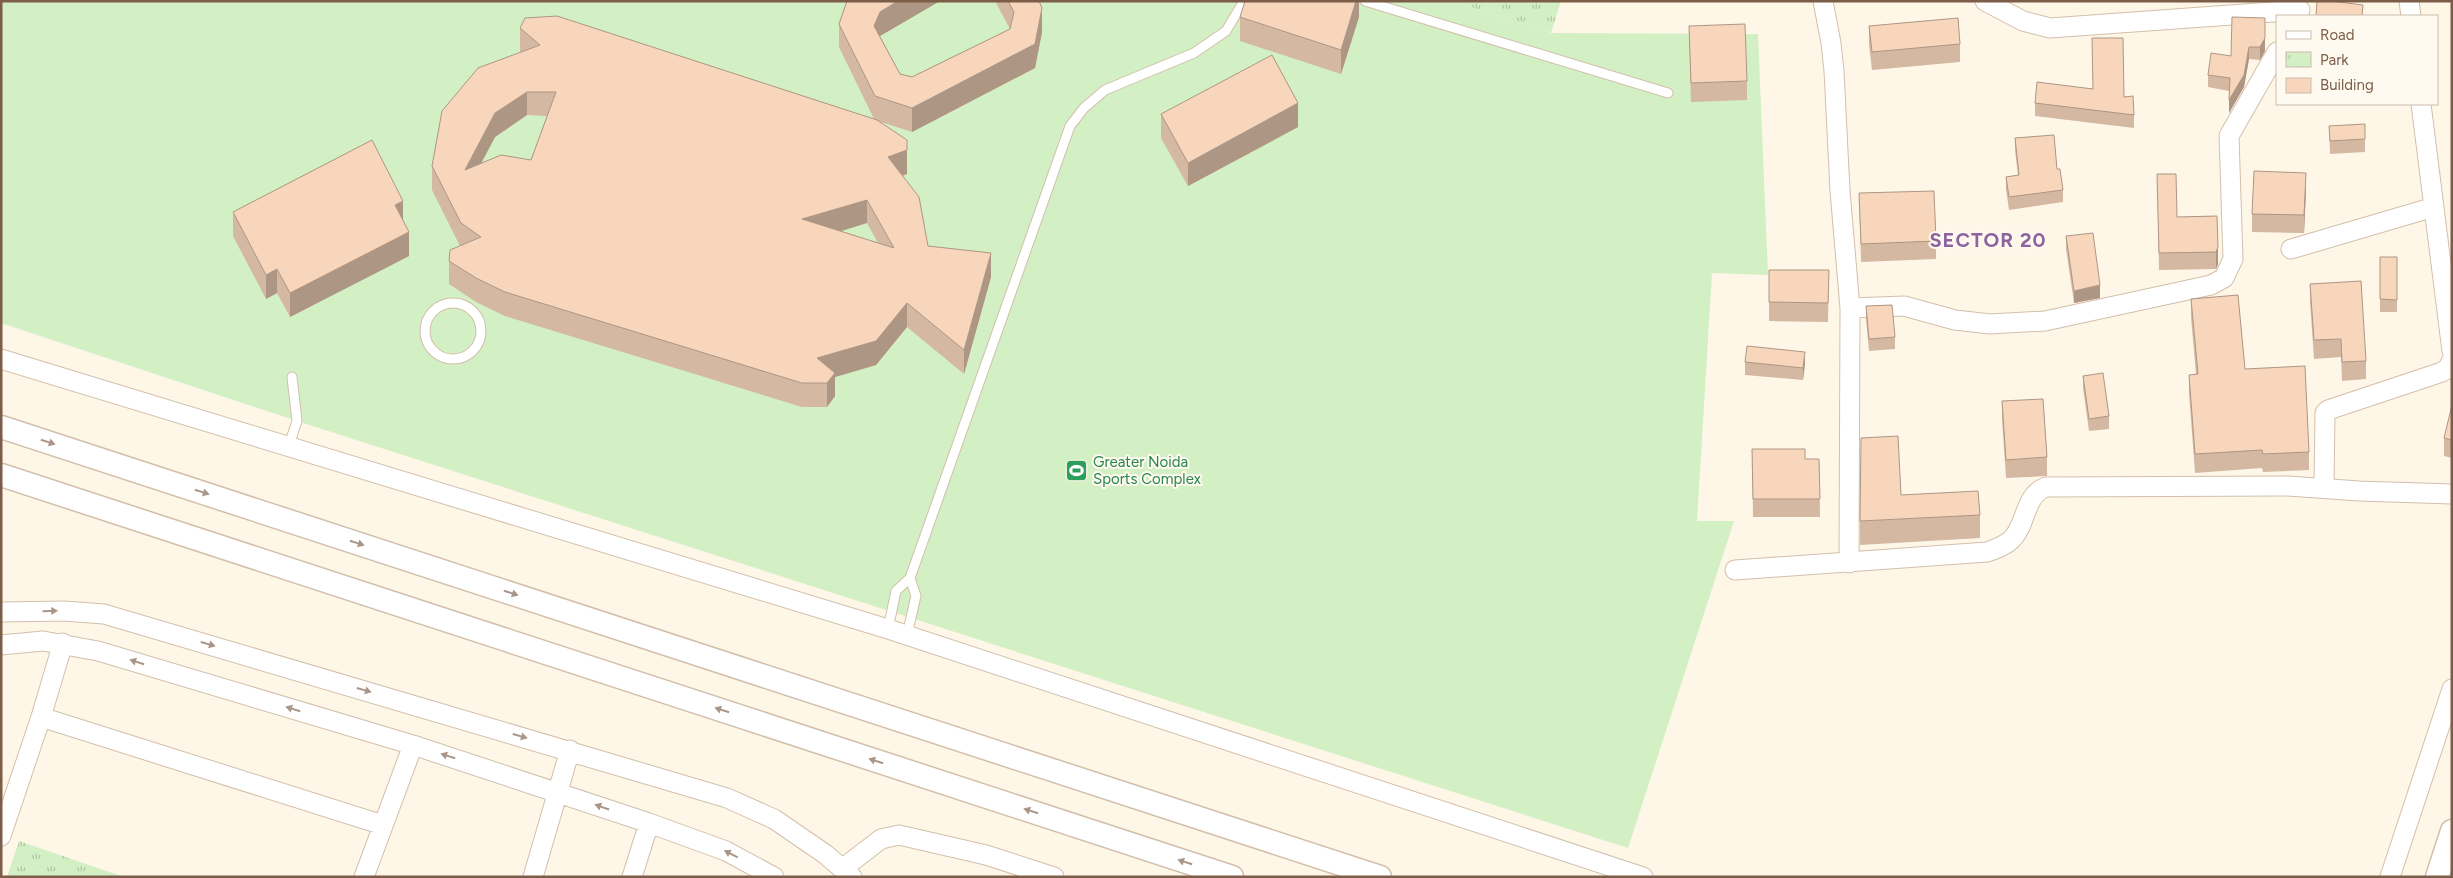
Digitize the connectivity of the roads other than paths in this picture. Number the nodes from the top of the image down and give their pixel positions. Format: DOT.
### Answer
graph roads {
  1 [pos="1244,1"];
  2 [pos="1364,1"];
  3 [pos="1823,1"];
  4 [pos="1985,1"];
  5 [pos="2409,1"];
  6 [pos="2301,9"];
  7 [pos="2411,15"];
  8 [pos="2276,54"];
  9 [pos="1668,93"];
  10 [pos="2422,105"];
  11 [pos="2434,208"];
  12 [pos="2291,249"];
  13 [pos="1850,308"];
  14 [pos="428,344"];
  15 [pos="2452,351"];
  16 [pos="1,359"];
  17 [pos="2452,360"];
  18 [pos="292,377"];
  19 [pos="1,426"];
  20 [pos="288,448"];
  21 [pos="1,475"];
  22 [pos="2324,488"];
  23 [pos="2452,494"];
  24 [pos="1849,563"];
  25 [pos="1735,570"];
  26 [pos="910,578"];
  27 [pos="1,612"];
  28 [pos="888,628"];
  29 [pos="907,635"];
  30 [pos="63,643"];
  31 [pos="1,644"];
  32 [pos="2451,694"];
  33 [pos="41,717"];
  34 [pos="413,745"];
  35 [pos="570,750"];
  36 [pos="558,792"];
  37 [pos="649,822"];
  38 [pos="383,826"];
  39 [pos="2452,831"];
  40 [pos="1,836"];
  41 [pos="847,873"];
  42 [pos="534,876"];
  43 [pos="364,877"];
  44 [pos="632,877"];
  45 [pos="774,877"];
  46 [pos="1054,877"];
  47 [pos="1232,877"];
  48 [pos="1380,877"];
  49 [pos="1643,877"];
  50 [pos="2390,877"];
  51 [pos="2437,877"];
  1 -- 26 [label="lane"];
  2 -- 9 [label="lane"];
  3 -- 13 [label="street"];
  4 -- 6 [label="street"];
  5 -- 7 [label="street"];
  8 -- 13 [label="street"];
  10 -- 11 [label="street"];
  11 -- 12 [label="street"];
  11 -- 15 [label="street"];
  13 -- 24 [label="street"];
  14 -- 14 [label="lane"];
  16 -- 20 [label="street"];
  17 -- 22 [label="street"];
  18 -- 20 [label="lane"];
  19 -- 48 [label="street, one-way"];
  20 -- 28 [label="street"];
  47 -- 21 [label="street, one-way"];
  22 -- 23 [label="street"];
  22 -- 24 [label="street"];
  24 -- 25 [label="street"];
  26 -- 28 [label="lane"];
  26 -- 29 [label="lane"];
  27 -- 35 [label="street, one-way"];
  28 -- 29 [label="street"];
  29 -- 49 [label="street"];
  30 -- 31 [label="street"];
  30 -- 33 [label="street"];
  34 -- 30 [label="street, one-way"];
  32 -- 50 [label="street"];
  33 -- 38 [label="street"];
  33 -- 40 [label="street"];
  36 -- 34 [label="street, one-way"];
  34 -- 38 [label="street"];
  35 -- 36 [label="street"];
  35 -- 41 [label="street"];
  37 -- 36 [label="street, one-way"];
  36 -- 42 [label="street"];
  37 -- 44 [label="street"];
  45 -- 37 [label="street, one-way"];
  38 -- 43 [label="street"];
  39 -- 51 [label="street"];
  41 -- 46 [label="street"];
}
